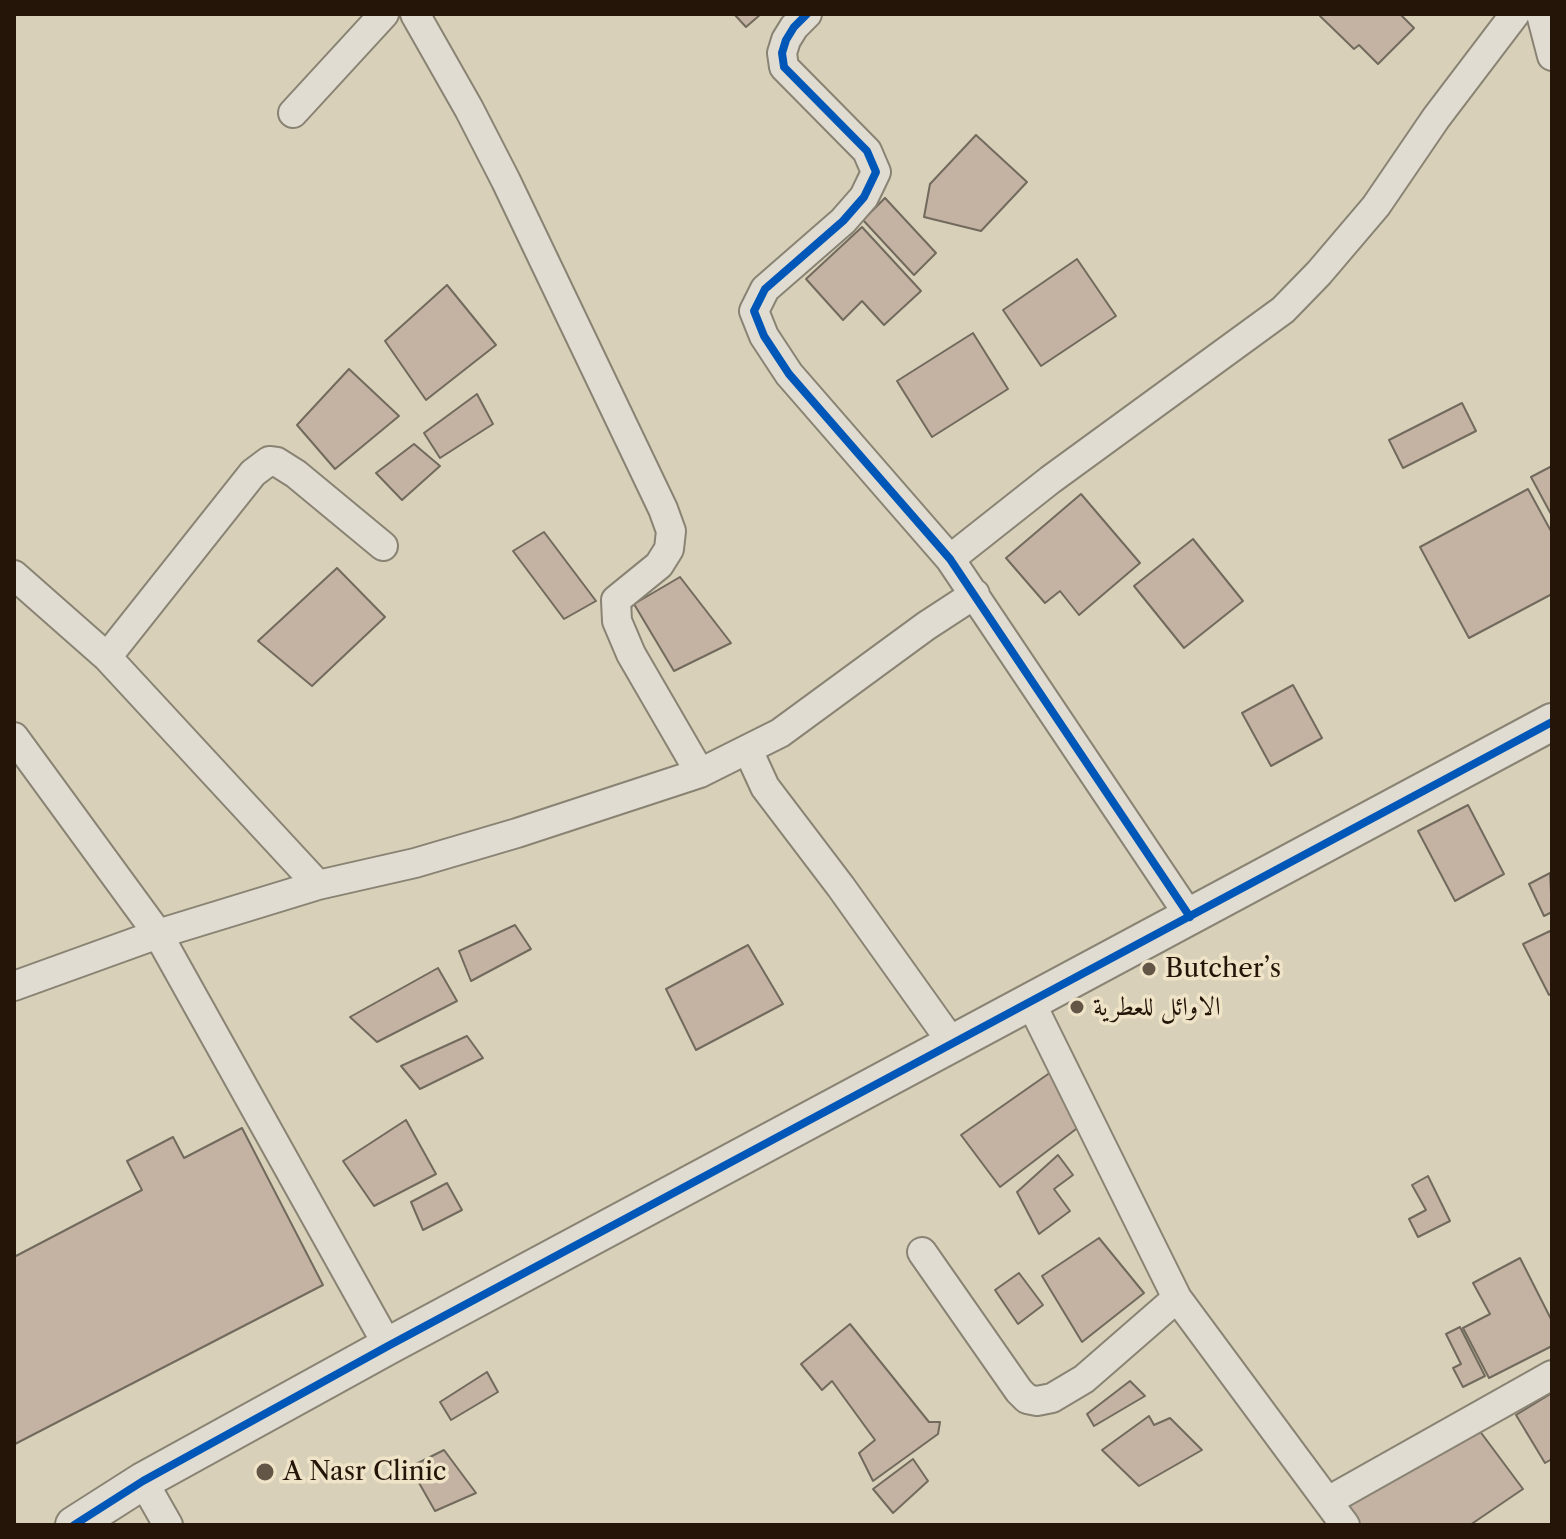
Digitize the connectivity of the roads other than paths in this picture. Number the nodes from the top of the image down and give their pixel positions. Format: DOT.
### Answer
graph roads {
  1 [pos="384,14"];
  2 [pos="415,14"];
  3 [pos="807,14"];
  4 [pos="1515,14"];
  5 [pos="1541,14"];
  6 [pos="1552,56"];
  7 [pos="293,113"];
  8 [pos="383,546"];
  9 [pos="950,559"];
  10 [pos="14,575"];
  11 [pos="975,594"];
  12 [pos="107,657"];
  13 [pos="1552,722"];
  14 [pos="14,737"];
  15 [pos="748,750"];
  16 [pos="700,773"];
  17 [pos="318,885"];
  18 [pos="1190,917"];
  19 [pos="158,934"];
  20 [pos="14,986"];
  21 [pos="1030,1001"];
  22 [pos="953,1044"];
  23 [pos="922,1252"];
  24 [pos="1177,1298"];
  25 [pos="388,1346"];
  26 [pos="1552,1375"];
  27 [pos="143,1481"];
  28 [pos="1328,1501"];
  29 [pos="74,1525"];
  30 [pos="168,1525"];
  31 [pos="1345,1525"];
  1 -- 7 [label="street"];
  2 -- 16 [label="street"];
  3 -- 9 [label="street"];
  4 -- 9 [label="street"];
  5 -- 6 [label="street"];
  8 -- 12 [label="street"];
  9 -- 11 [label="street"];
  10 -- 12 [label="street"];
  11 -- 15 [label="street"];
  11 -- 18 [label="street"];
  12 -- 17 [label="street"];
  13 -- 18 [label="street"];
  14 -- 19 [label="street"];
  15 -- 16 [label="street"];
  15 -- 22 [label="street"];
  16 -- 17 [label="street"];
  17 -- 19 [label="street"];
  18 -- 21 [label="street"];
  19 -- 20 [label="street"];
  19 -- 25 [label="street"];
  21 -- 22 [label="street"];
  21 -- 24 [label="street"];
  22 -- 25 [label="street"];
  23 -- 24 [label="street"];
  24 -- 28 [label="street"];
  25 -- 27 [label="street"];
  26 -- 28 [label="street"];
  27 -- 29 [label="street"];
  27 -- 30 [label="street"];
  28 -- 31 [label="street"];
}
